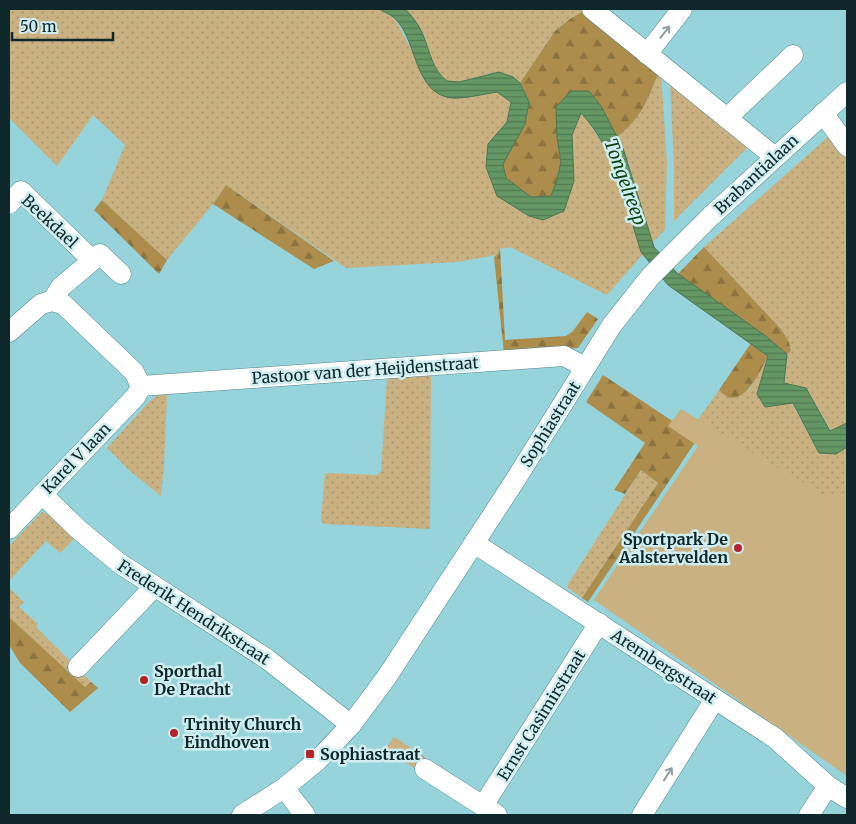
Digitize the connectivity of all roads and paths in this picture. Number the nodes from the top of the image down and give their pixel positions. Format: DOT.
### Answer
graph roads {
  1 [pos="592,9"];
  2 [pos="682,9"];
  3 [pos="647,54"];
  4 [pos="793,55"];
  5 [pos="847,92"];
  6 [pos="824,113"];
  7 [pos="727,118"];
  8 [pos="847,146"];
  9 [pos="775,157"];
  10 [pos="9,204"];
  11 [pos="667,259"];
  12 [pos="92,260"];
  13 [pos="121,274"];
  14 [pos="52,300"];
  15 [pos="9,332"];
  16 [pos="585,368"];
  17 [pos="141,386"];
  18 [pos="42,494"];
  19 [pos="9,529"];
  20 [pos="474,543"];
  21 [pos="155,586"];
  22 [pos="599,623"];
  23 [pos="78,667"];
  24 [pos="715,699"];
  25 [pos="351,725"];
  26 [pos="424,769"];
  27 [pos="828,786"];
  28 [pos="284,788"];
  29 [pos="847,798"];
  30 [pos="490,811"];
  31 [pos="242,815"];
  32 [pos="305,815"];
  33 [pos="642,815"];
  34 [pos="809,815"];
  1 -- 3 [label="street"];
  3 -- 2 [label="street, one-way"];
  3 -- 7 [label="street"];
  4 -- 7 [label="street"];
  5 -- 6 [label="street, Brabantialaan"];
  6 -- 8 [label="street"];
  6 -- 9 [label="street, Brabantialaan"];
  7 -- 9 [label="street"];
  9 -- 11 [label="street, Brabantialaan"];
  10 -- 12 [label="street, Beekdael"];
  11 -- 16 [label="street, Sophiastraat"];
  12 -- 13 [label="street, Beekdael"];
  12 -- 14 [label="street, Beekdael"];
  14 -- 15 [label="street, Beekdael"];
  14 -- 17 [label="street"];
  16 -- 17 [label="street, Pastoor van der Heijdenstraat"];
  16 -- 20 [label="street, Sophiastraat"];
  17 -- 18 [label="street, Karel V laan"];
  18 -- 19 [label="street, Karel V laan"];
  18 -- 21 [label="street, Frederik Hendrikstraat"];
  20 -- 22 [label="street, Arembergstraat"];
  20 -- 25 [label="street, Sophiastraat"];
  21 -- 23 [label="street"];
  21 -- 25 [label="street, Frederik Hendrikstraat"];
  22 -- 24 [label="street, Arembergstraat"];
  22 -- 30 [label="street, Ernst Casimirstraat"];
  24 -- 27 [label="street, Arembergstraat"];
  33 -- 24 [label="street, one-way"];
  25 -- 28 [label="street, Sophiastraat"];
  26 -- 30 [label="street"];
  27 -- 29 [label="street, Arembergstraat"];
  27 -- 34 [label="street"];
  28 -- 31 [label="street, Sophiastraat"];
  28 -- 32 [label="street"];
}
